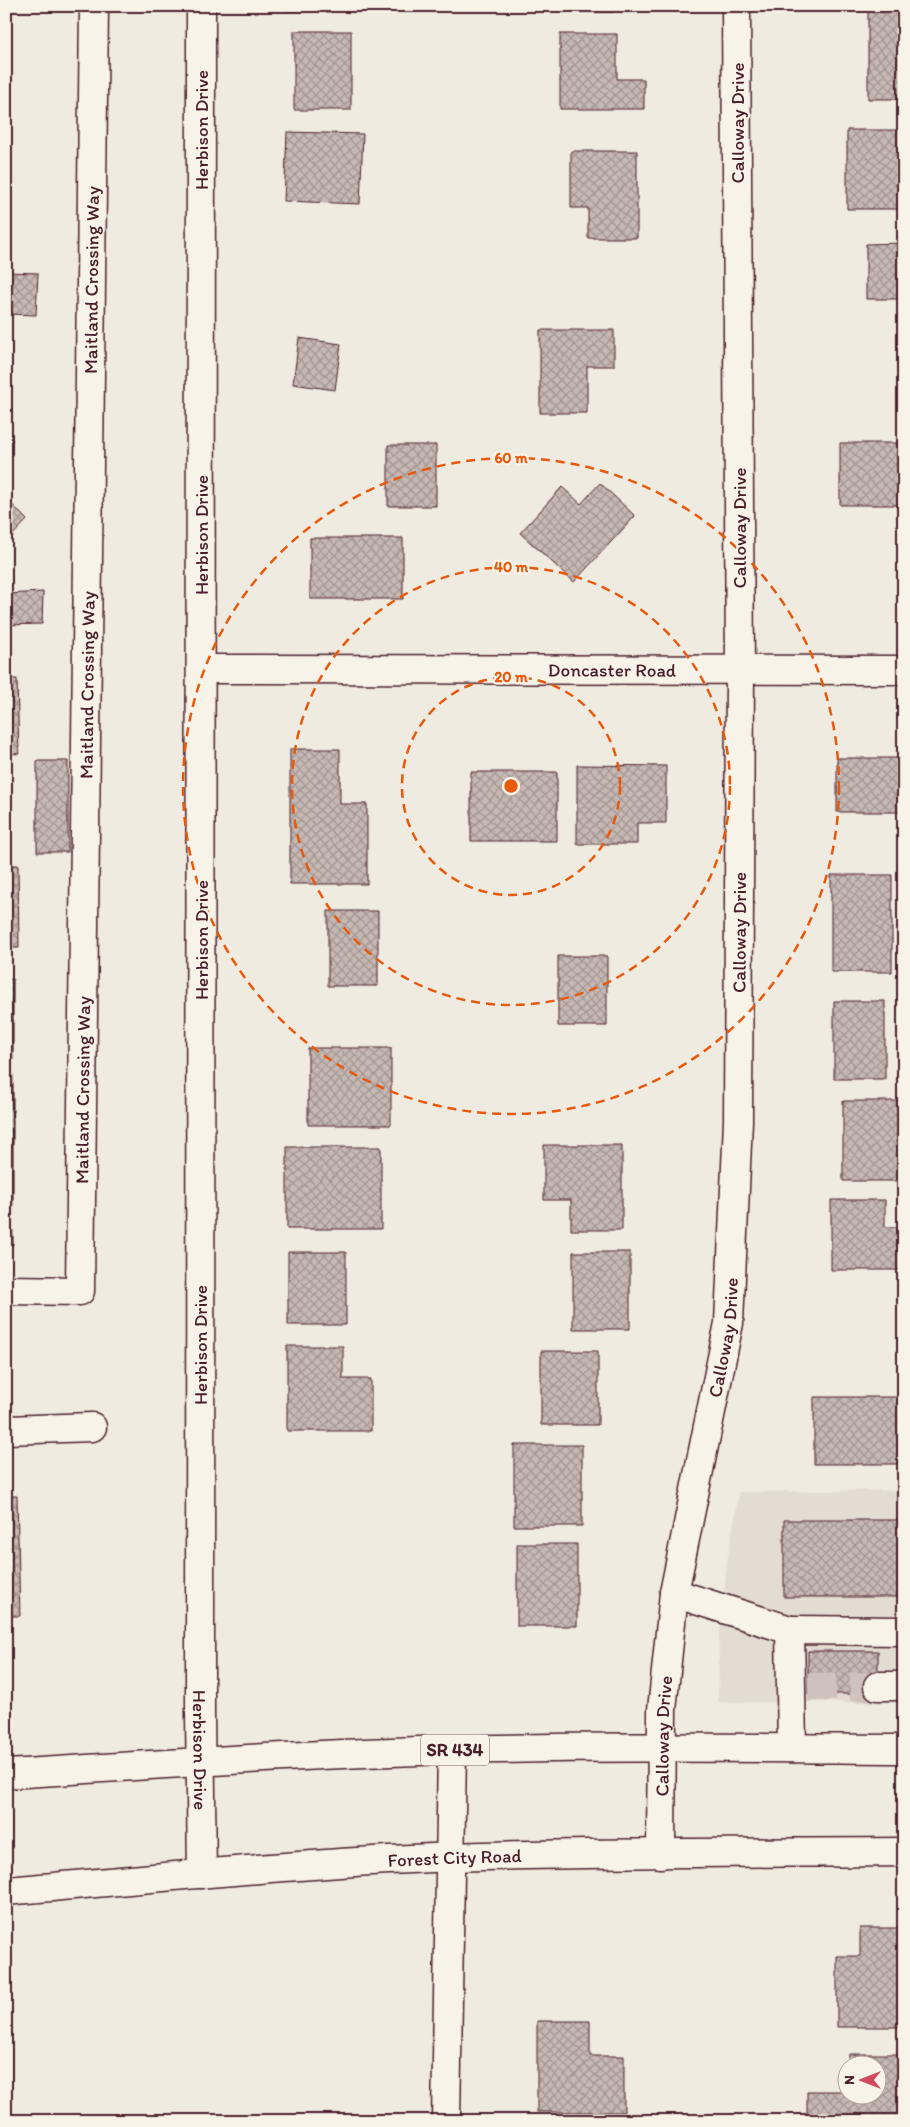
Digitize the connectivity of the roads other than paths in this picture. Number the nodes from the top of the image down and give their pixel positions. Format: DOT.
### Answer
graph roads {
  1 [pos="94,6"];
  2 [pos="201,6"];
  3 [pos="736,6"];
  4 [pos="201,669"];
  5 [pos="740,670"];
  6 [pos="904,670"];
  7 [pos="6,1290"];
  8 [pos="92,1427"];
  9 [pos="6,1430"];
  10 [pos="674,1593"];
  11 [pos="790,1630"];
  12 [pos="904,1631"];
  13 [pos="662,1747"];
  14 [pos="792,1748"];
  15 [pos="904,1749"];
  16 [pos="452,1750"];
  17 [pos="201,1762"];
  18 [pos="6,1774"];
  19 [pos="904,1852"];
  20 [pos="661,1854"];
  21 [pos="450,1858"];
  22 [pos="202,1874"];
  23 [pos="6,1891"];
  24 [pos="446,2121"];
  1 -- 7 [label="street, Maitland Crossing Way"];
  2 -- 4 [label="street, Herbison Drive"];
  3 -- 5 [label="street, Calloway Drive"];
  4 -- 5 [label="street, Doncaster Road"];
  4 -- 17 [label="street, Herbison Drive"];
  5 -- 6 [label="street, Doncaster Road"];
  5 -- 10 [label="street, Calloway Drive"];
  8 -- 9 [label="street"];
  10 -- 11 [label="street"];
  10 -- 13 [label="street, Calloway Drive"];
  11 -- 12 [label="street"];
  11 -- 14 [label="street"];
  13 -- 14 [label="street, SR 434"];
  13 -- 16 [label="street, SR 434"];
  13 -- 20 [label="street, Calloway Drive"];
  14 -- 15 [label="street, SR 434"];
  16 -- 17 [label="street, SR 434"];
  16 -- 21 [label="street"];
  17 -- 18 [label="street, SR 434"];
  17 -- 22 [label="street, Herbison Drive"];
  19 -- 20 [label="street, Forest City Road"];
  20 -- 21 [label="street, Forest City Road"];
  21 -- 22 [label="street, Forest City Road"];
  21 -- 24 [label="street"];
  22 -- 23 [label="street, Forest City Road"];
}
